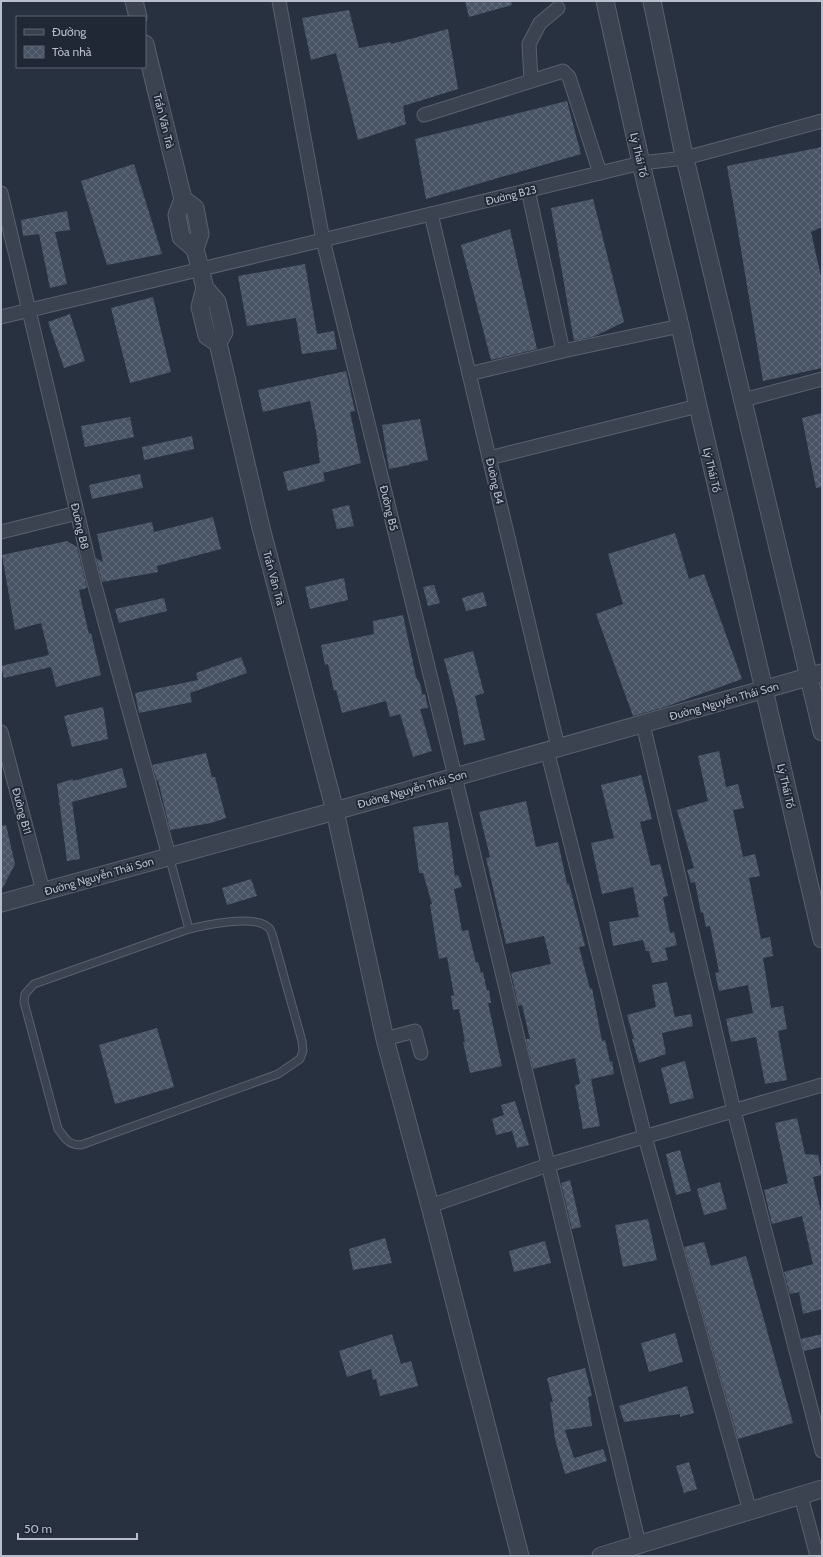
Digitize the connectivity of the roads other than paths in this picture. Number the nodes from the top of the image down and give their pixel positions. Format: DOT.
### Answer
graph roads {
  1 [pos="134,1"];
  2 [pos="279,1"];
  3 [pos="605,1"];
  4 [pos="652,1"];
  5 [pos="558,8"];
  6 [pos="138,16"];
  7 [pos="146,48"];
  8 [pos="531,80"];
  9 [pos="424,115"];
  10 [pos="822,121"];
  11 [pos="685,158"];
  12 [pos="641,162"];
  13 [pos="600,173"];
  14 [pos="528,190"];
  15 [pos="1,192"];
  16 [pos="431,214"];
  17 [pos="323,240"];
  18 [pos="201,270"];
  19 [pos="29,310"];
  20 [pos="1,317"];
  21 [pos="680,326"];
  22 [pos="563,351"];
  23 [pos="469,374"];
  24 [pos="822,379"];
  25 [pos="743,400"];
  26 [pos="698,406"];
  27 [pos="489,458"];
  28 [pos="77,513"];
  29 [pos="1,532"];
  30 [pos="815,675"];
  31 [pos="763,690"];
  32 [pos="642,724"];
  33 [pos="1,732"];
  34 [pos="822,732"];
  35 [pos="553,749"];
  36 [pos="455,776"];
  37 [pos="335,811"];
  38 [pos="169,856"];
  39 [pos="44,891"];
  40 [pos="1,903"];
  41 [pos="189,930"];
  42 [pos="822,939"];
  43 [pos="385,1039"];
  44 [pos="421,1053"];
  45 [pos="822,1085"];
  46 [pos="734,1111"];
  47 [pos="645,1137"];
  48 [pos="548,1165"];
  49 [pos="430,1206"];
  50 [pos="822,1451"];
  51 [pos="822,1490"];
  52 [pos="801,1496"];
  53 [pos="750,1511"];
  54 [pos="639,1544"];
  55 [pos="520,1556"];
  56 [pos="601,1556"];
  57 [pos="816,1556"];
  1 -- 6 [label="street"];
  2 -- 17 [label="street, Đường B5"];
  3 -- 12 [label="street, Lý Thái Tổ"];
  4 -- 11 [label="street"];
  5 -- 8 [label="street"];
  7 -- 18 [label="street, Trần Văn Trà"];
  8 -- 9 [label="street"];
  8 -- 13 [label="street"];
  10 -- 11 [label="street, Đường B23"];
  11 -- 12 [label="street, Đường B23"];
  11 -- 25 [label="street"];
  12 -- 13 [label="street, Đường B23"];
  12 -- 21 [label="street, Lý Thái Tổ"];
  13 -- 14 [label="street, Đường B23"];
  14 -- 16 [label="street, Đường B23"];
  14 -- 22 [label="street"];
  15 -- 19 [label="street, Đường B8"];
  16 -- 17 [label="street, Đường B23"];
  16 -- 23 [label="street, Đường B4"];
  17 -- 18 [label="street, Đường B23"];
  17 -- 36 [label="street, Đường B5"];
  18 -- 19 [label="street, Đường B23"];
  18 -- 37 [label="street, Trần Văn Trà"];
  19 -- 20 [label="street, Đường B23"];
  19 -- 28 [label="street, Đường B8"];
  21 -- 22 [label="street"];
  21 -- 26 [label="street, Lý Thái Tổ"];
  22 -- 23 [label="street"];
  23 -- 27 [label="street, Đường B4"];
  24 -- 25 [label="street"];
  25 -- 30 [label="street"];
  26 -- 27 [label="street"];
  26 -- 31 [label="street, Lý Thái Tổ"];
  27 -- 35 [label="street, Đường B4"];
  28 -- 29 [label="street"];
  28 -- 38 [label="street, Đường B8"];
  30 -- 31 [label="street, Đường Nguyễn Thái Sơn"];
  30 -- 34 [label="street"];
  31 -- 32 [label="street, Đường Nguyễn Thái Sơn"];
  31 -- 42 [label="street, Lý Thái Tổ"];
  32 -- 35 [label="street, Đường Nguyễn Thái Sơn"];
  32 -- 46 [label="street"];
  33 -- 39 [label="street, Đường B11"];
  35 -- 36 [label="street, Đường Nguyễn Thái Sơn"];
  35 -- 47 [label="street, Đường B4"];
  36 -- 37 [label="street, Đường Nguyễn Thái Sơn"];
  36 -- 48 [label="street, Đường B5"];
  37 -- 38 [label="street, Đường Nguyễn Thái Sơn"];
  37 -- 43 [label="street, Trần Văn Trà"];
  38 -- 39 [label="street, Đường Nguyễn Thái Sơn"];
  38 -- 41 [label="lane"];
  39 -- 40 [label="street, Đường Nguyễn Thái Sơn"];
  41 -- 41 [label="lane"];
  43 -- 44 [label="street"];
  43 -- 49 [label="street, Trần Văn Trà"];
  45 -- 46 [label="street"];
  46 -- 47 [label="street"];
  46 -- 50 [label="street"];
  47 -- 48 [label="street"];
  47 -- 53 [label="street, Đường B4"];
  48 -- 49 [label="street"];
  48 -- 54 [label="street, Đường B5"];
  49 -- 55 [label="street, Trần Văn Trà"];
  51 -- 52 [label="street"];
  52 -- 53 [label="street"];
  52 -- 57 [label="street"];
  53 -- 54 [label="street"];
  54 -- 56 [label="street"];
}
